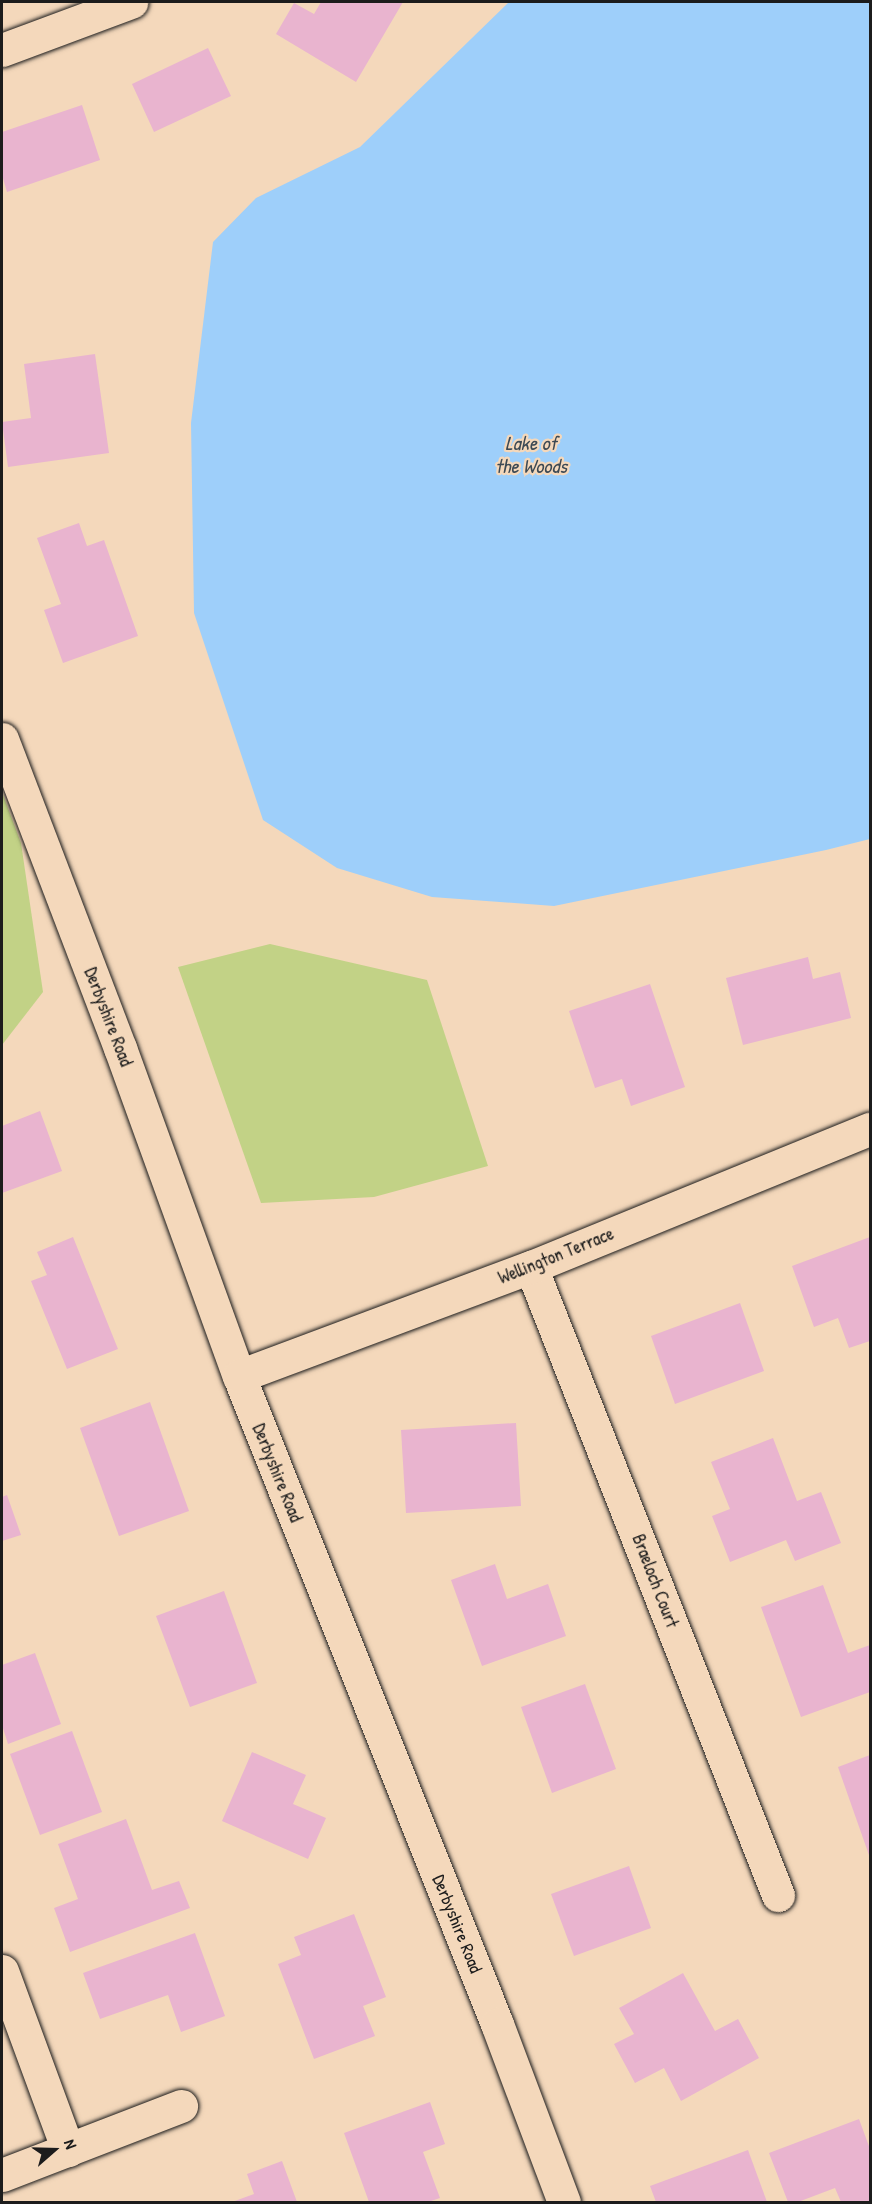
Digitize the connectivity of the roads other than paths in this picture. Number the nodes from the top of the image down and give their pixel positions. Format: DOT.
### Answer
graph roads {
  1 [pos="131,2"];
  2 [pos="2,50"];
  3 [pos="2,739"];
  4 [pos="870,1129"];
  5 [pos="531,1267"];
  6 [pos="239,1376"];
  7 [pos="778,1895"];
  8 [pos="2,1971"];
  9 [pos="181,2106"];
  10 [pos="68,2150"];
  11 [pos="2,2175"];
  12 [pos="564,2202"];
  1 -- 2 [label="street"];
  3 -- 6 [label="street, Derbyshire Road"];
  4 -- 5 [label="street, Wellington Terrace"];
  5 -- 6 [label="street, Wellington Terrace"];
  5 -- 7 [label="street, Braeloch Court"];
  6 -- 12 [label="street, Derbyshire Road"];
  8 -- 10 [label="street"];
  9 -- 10 [label="street"];
  10 -- 11 [label="street"];
}
